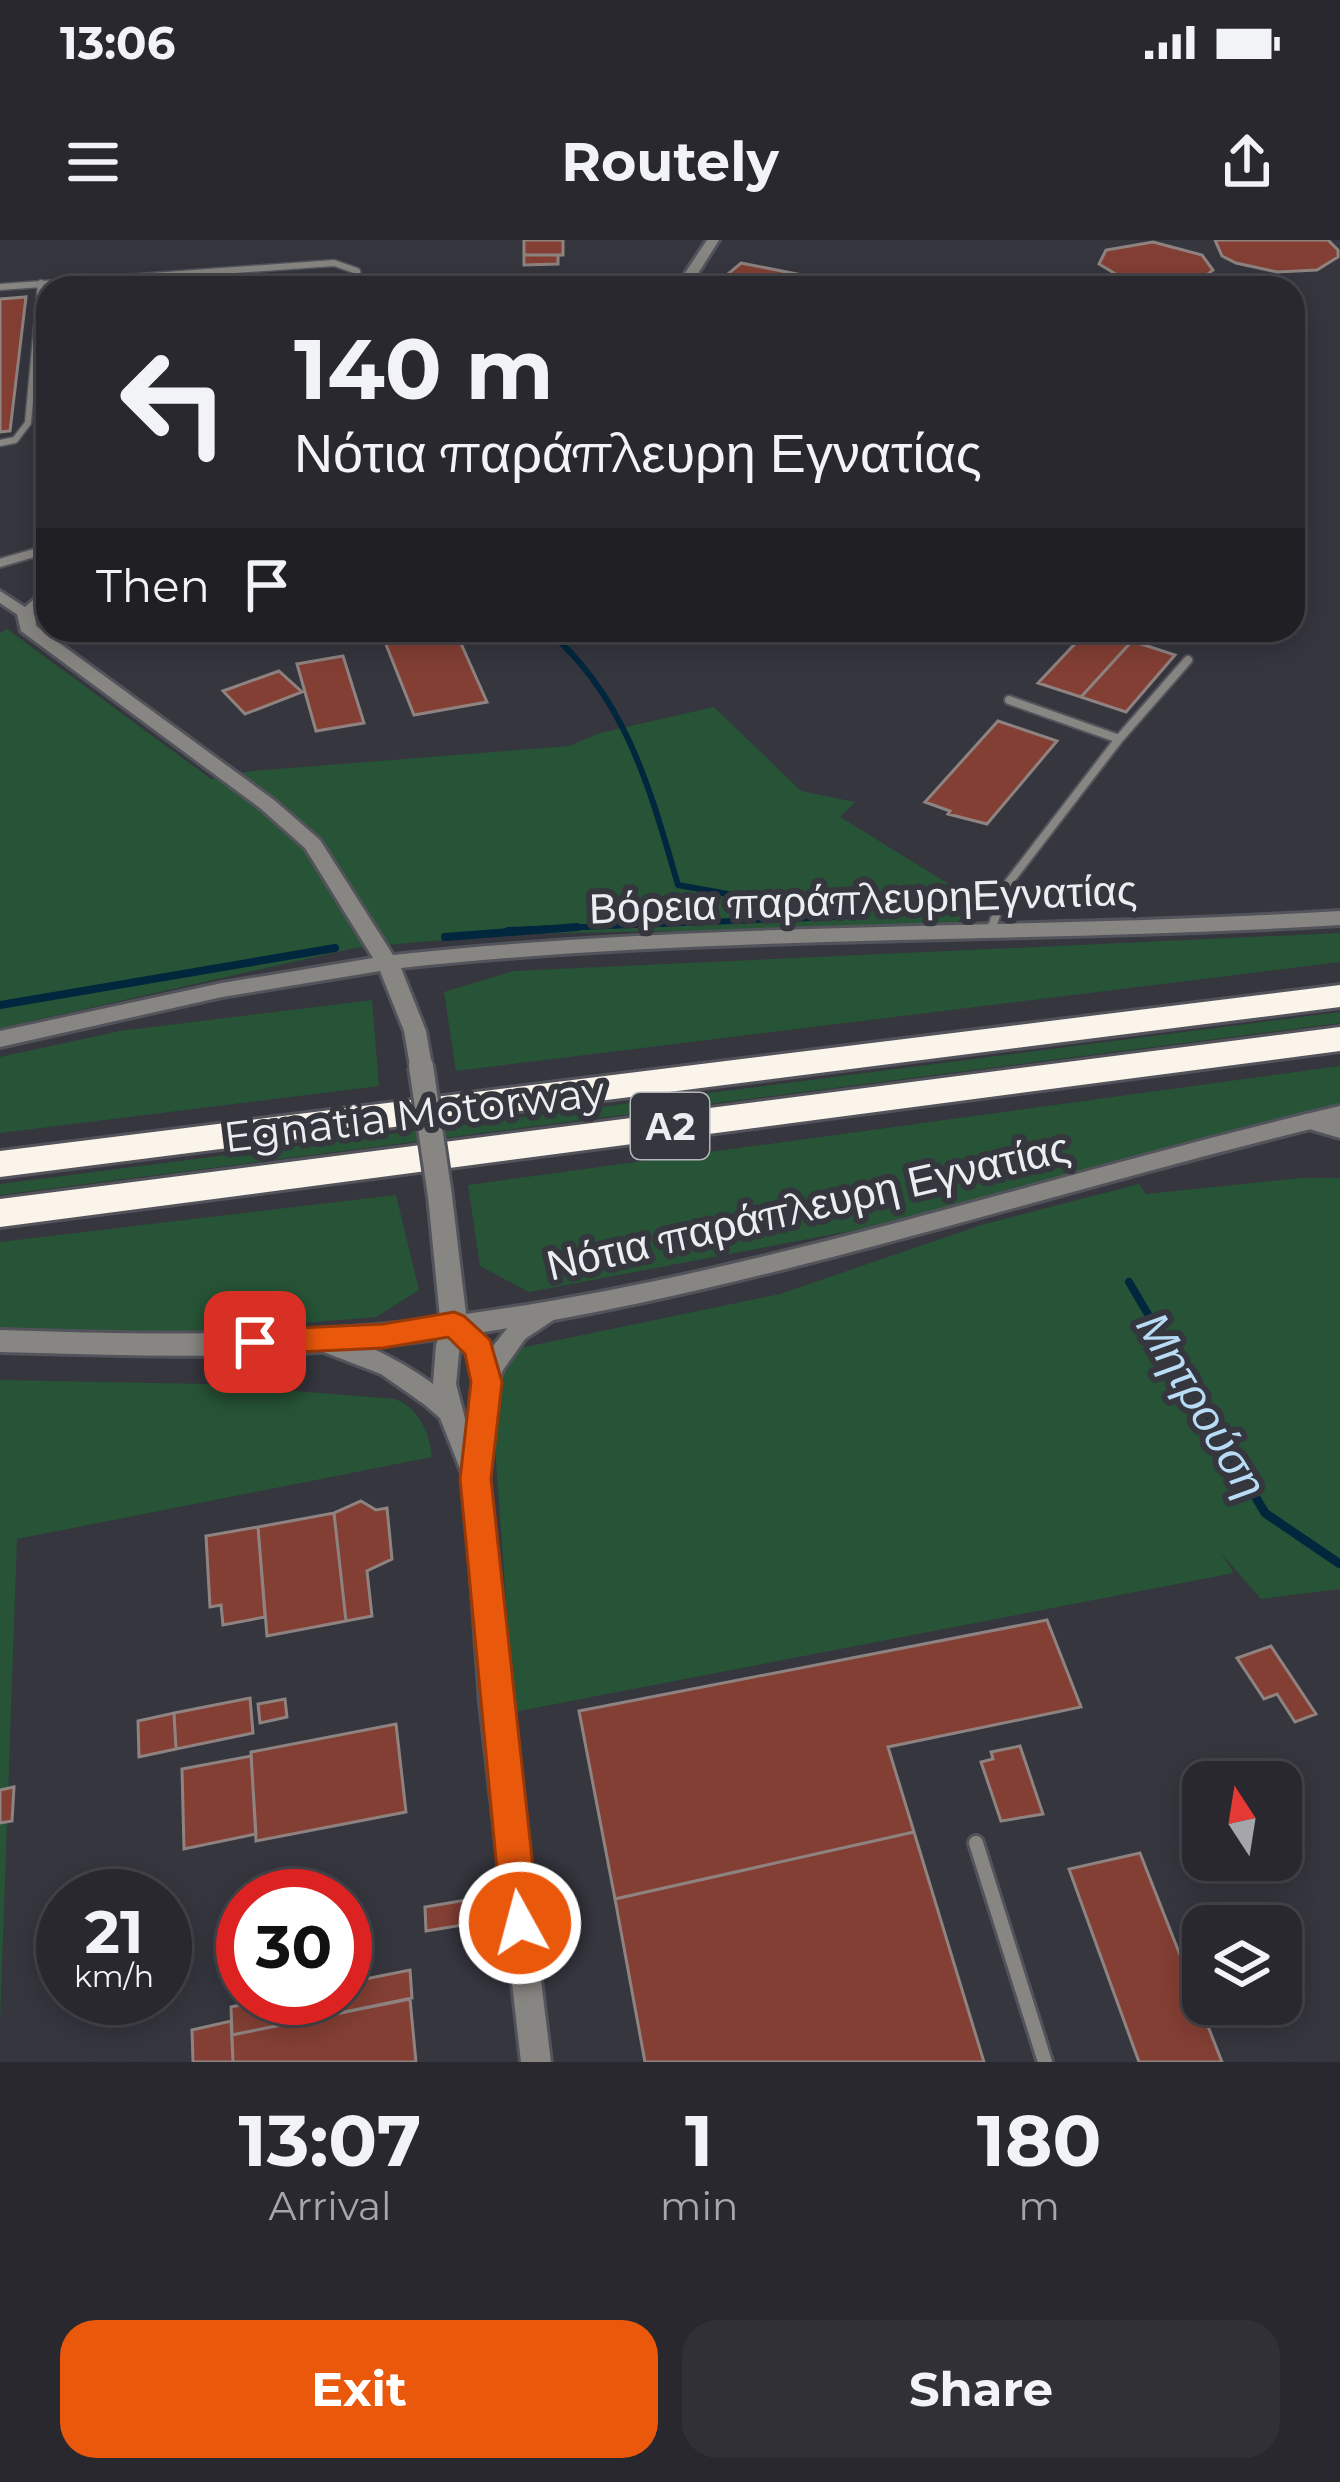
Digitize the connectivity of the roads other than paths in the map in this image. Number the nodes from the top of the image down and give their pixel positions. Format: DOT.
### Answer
graph roads {
  1 [pos="712,240"];
  2 [pos="143,276"];
  3 [pos="358,276"];
  4 [pos="690,276"];
  5 [pos="36,283"];
  6 [pos="0,287"];
  7 [pos="36,330"];
  8 [pos="34,354"];
  9 [pos="0,443"];
  10 [pos="36,552"];
  11 [pos="0,563"];
  12 [pos="0,596"];
  13 [pos="36,604"];
  14 [pos="26,614"];
  15 [pos="36,636"];
  16 [pos="44,642"];
  17 [pos="1188,661"];
  18 [pos="1009,700"];
  19 [pos="1119,739"];
  20 [pos="1340,918"];
  21 [pos="990,932"];
  22 [pos="388,964"];
  23 [pos="1340,995"];
  24 [pos="0,1039"];
  25 [pos="1340,1039"];
  26 [pos="1340,1114"];
  27 [pos="1306,1121"];
  28 [pos="1340,1130"];
  29 [pos="0,1164"];
  30 [pos="0,1213"];
  31 [pos="559,1308"];
  32 [pos="454,1324"];
  33 [pos="314,1339"];
  34 [pos="0,1341"];
  35 [pos="487,1382"];
  36 [pos="447,1412"];
  37 [pos="476,1479"];
  38 [pos="976,1843"];
  39 [pos="536,2062"];
  40 [pos="1045,2062"];
  1 -- 4 [label="street"];
  2 -- 3 [label="lane"];
  5 -- 6 [label="lane"];
  7 -- 8 [label="lane"];
  8 -- 9 [label="lane"];
  10 -- 11 [label="lane"];
  12 -- 14 [label="street"];
  13 -- 14 [label="street"];
  14 -- 15 [label="street"];
  16 -- 22 [label="street"];
  17 -- 19 [label="lane"];
  18 -- 19 [label="lane"];
  19 -- 21 [label="lane"];
  20 -- 21 [label="street, Βόρεια παράπλευρηΕγνατίας"];
  21 -- 22 [label="street, Βόρεια παράπλευρηΕγνατίας"];
  22 -- 24 [label="street, Βόρεια παράπλευρηΕγνατίας"];
  22 -- 32 [label="street, bridge"];
  23 -- 29 [label="highway, Egnatia Motorway / Α2"];
  25 -- 30 [label="highway, Egnatia Motorway / Α2"];
  26 -- 27 [label="street, Νότια παράπλευρη Εγνατίας"];
  27 -- 28 [label="street"];
  27 -- 31 [label="street, Νότια παράπλευρη Εγνατίας"];
  31 -- 32 [label="street, Νότια παράπλευρη Εγνατίας"];
  31 -- 35 [label="street"];
  32 -- 33 [label="street, Νότια παράπλευρη Εγνατίας"];
  32 -- 35 [label="street"];
  32 -- 36 [label="street"];
  33 -- 34 [label="street, Νότια παράπλευρη Εγνατίας"];
  33 -- 36 [label="street"];
  35 -- 37 [label="street"];
  36 -- 37 [label="street"];
  37 -- 39 [label="street"];
  38 -- 40 [label="lane"];
}
